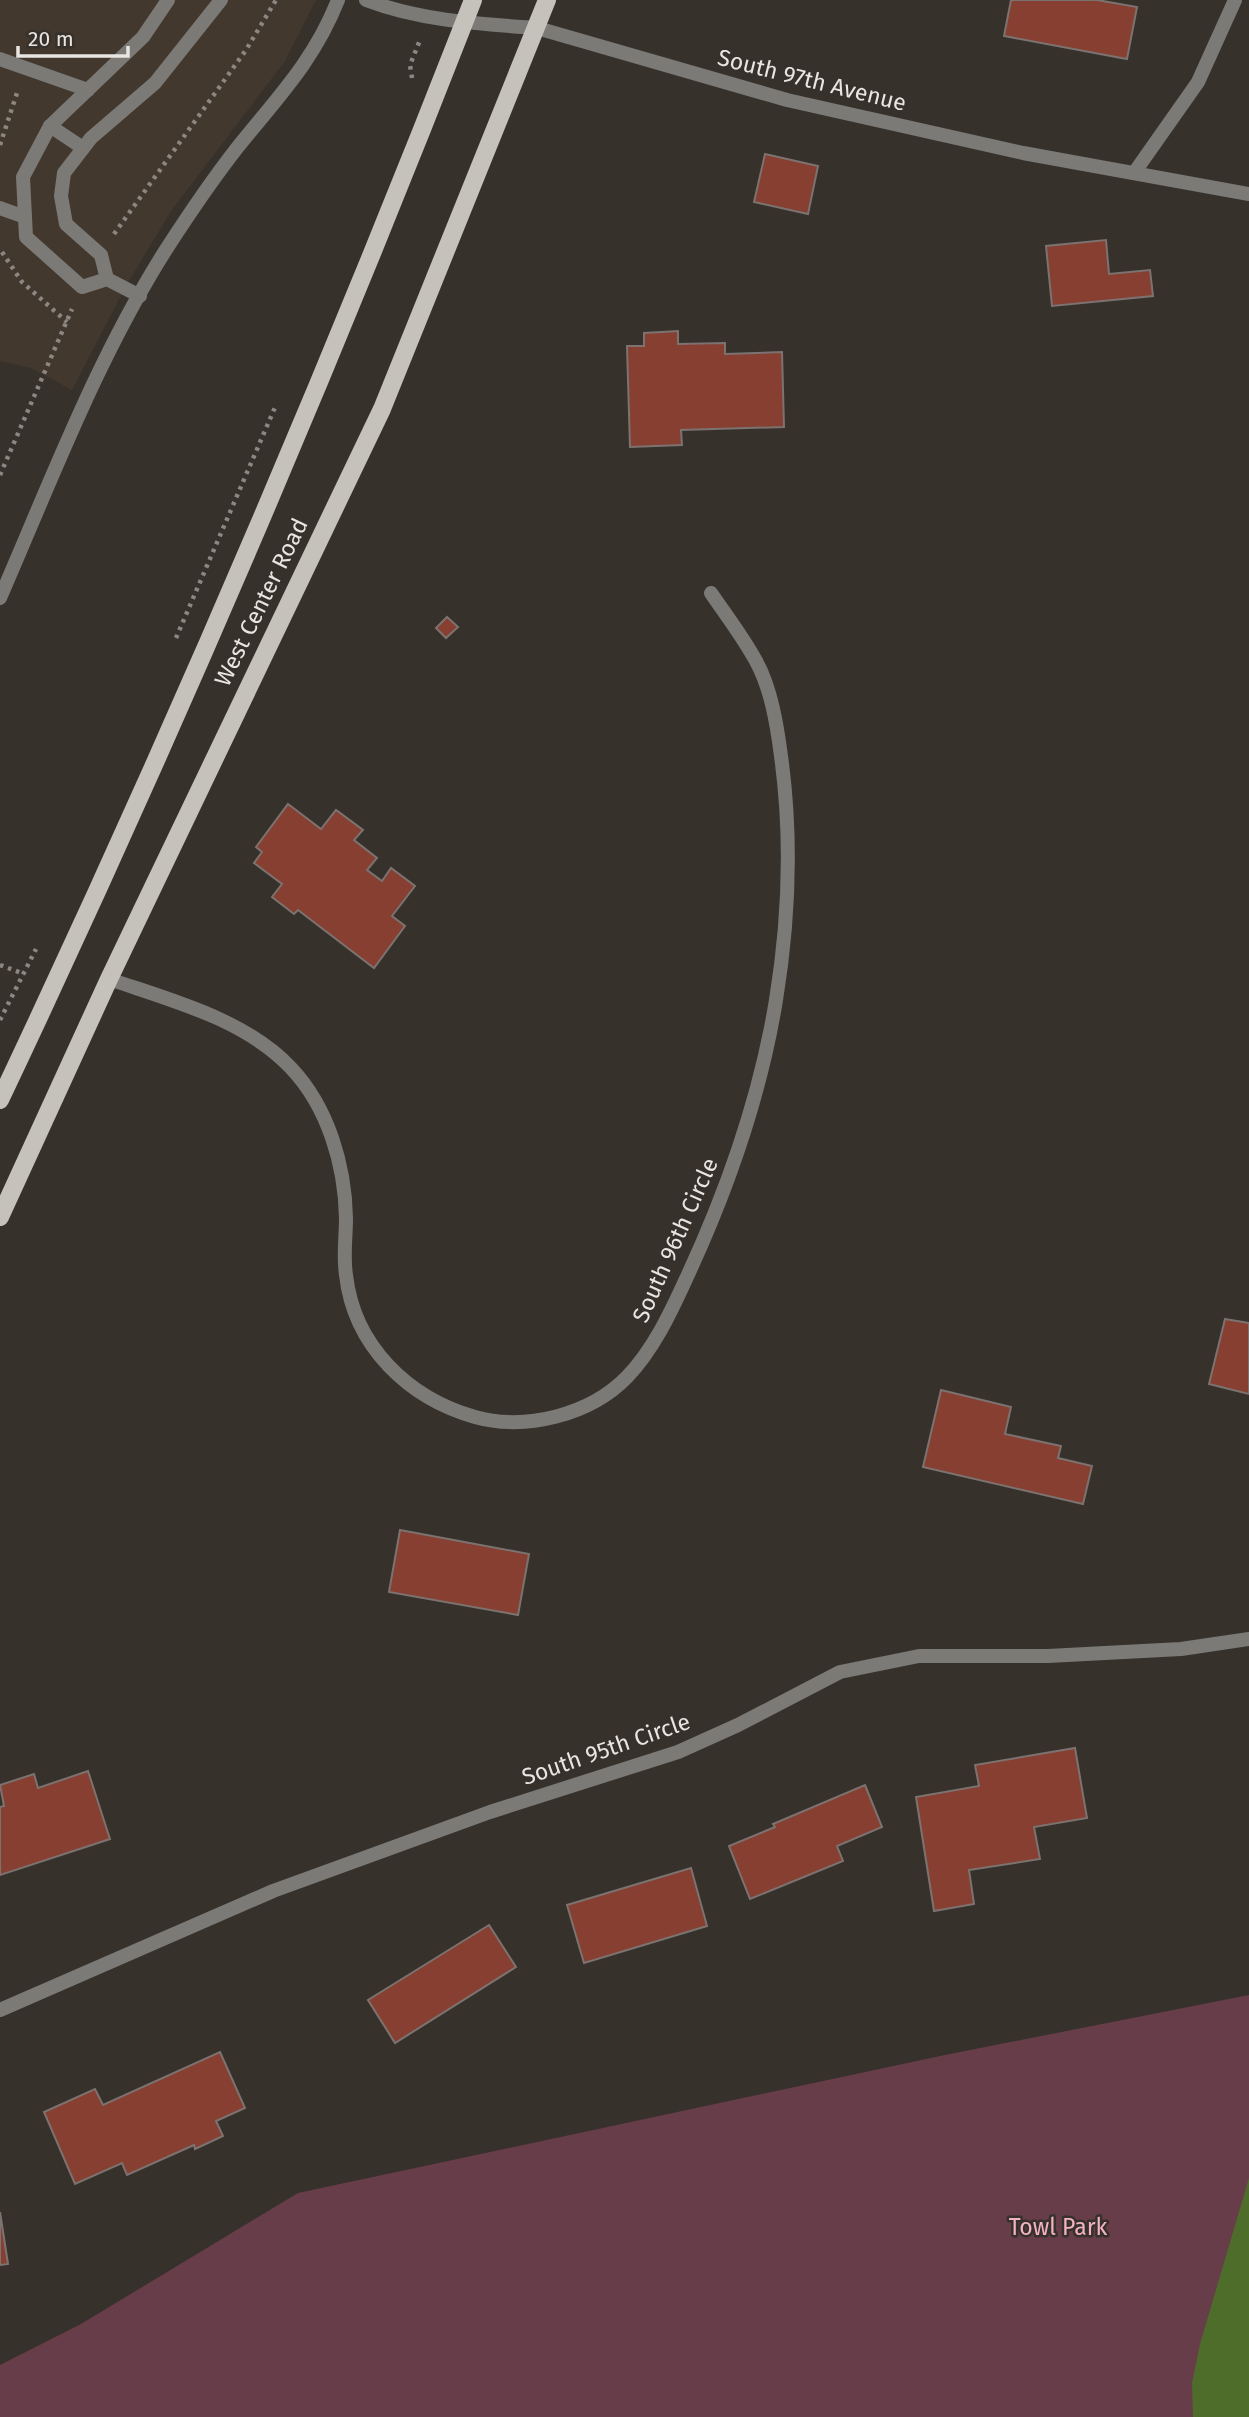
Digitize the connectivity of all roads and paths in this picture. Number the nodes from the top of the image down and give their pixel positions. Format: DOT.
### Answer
graph roads {
  1 [pos="169,0"];
  2 [pos="220,0"];
  3 [pos="276,0"];
  4 [pos="338,0"];
  5 [pos="366,0"];
  6 [pos="473,0"];
  7 [pos="547,0"];
  8 [pos="1236,0"];
  9 [pos="464,23"];
  10 [pos="537,28"];
  11 [pos="0,59"];
  12 [pos="410,65"];
  13 [pos="413,86"];
  14 [pos="88,90"];
  15 [pos="50,127"];
  16 [pos="83,148"];
  17 [pos="1134,173"];
  18 [pos="1249,194"];
  19 [pos="0,208"];
  20 [pos="25,218"];
  21 [pos="0,243"];
  22 [pos="100,255"];
  23 [pos="107,279"];
  24 [pos="82,287"];
  25 [pos="140,296"];
  26 [pos="67,322"];
  27 [pos="280,396"];
  28 [pos="0,475"];
  29 [pos="711,593"];
  30 [pos="1,594"];
  31 [pos="172,647"];
  32 [pos="42,939"];
  33 [pos="0,965"];
  34 [pos="24,974"];
  35 [pos="108,979"];
  36 [pos="0,1020"];
  37 [pos="0,1100"];
  38 [pos="0,1217"];
  39 [pos="1249,1639"];
  40 [pos="0,2010"];
  1 -- 14 [label="street"];
  2 -- 16 [label="street"];
  3 -- 22 [label="path"];
  4 -- 25 [label="street"];
  5 -- 9 [label="street, South 97th Avenue"];
  6 -- 9 [label="main road, West Center Road"];
  7 -- 10 [label="main road, West Center Road"];
  8 -- 17 [label="street"];
  9 -- 10 [label="street, South 97th Avenue"];
  9 -- 37 [label="main road, West Center Road"];
  10 -- 17 [label="street, South 97th Avenue"];
  10 -- 35 [label="main road, West Center Road"];
  11 -- 14 [label="street"];
  12 -- 13 [label="path"];
  14 -- 15 [label="street"];
  15 -- 16 [label="street"];
  15 -- 20 [label="street"];
  16 -- 22 [label="street"];
  17 -- 18 [label="street, South 97th Avenue"];
  19 -- 20 [label="street"];
  20 -- 24 [label="street"];
  21 -- 26 [label="path"];
  22 -- 23 [label="street"];
  23 -- 24 [label="street"];
  23 -- 25 [label="street"];
  24 -- 26 [label="path"];
  25 -- 30 [label="street"];
  26 -- 28 [label="path"];
  27 -- 31 [label="path"];
  29 -- 35 [label="street, South 96th Circle"];
  32 -- 34 [label="path"];
  33 -- 34 [label="path"];
  34 -- 36 [label="path"];
  35 -- 38 [label="main road, West Center Road"];
  39 -- 40 [label="street, South 95th Circle"];
}
